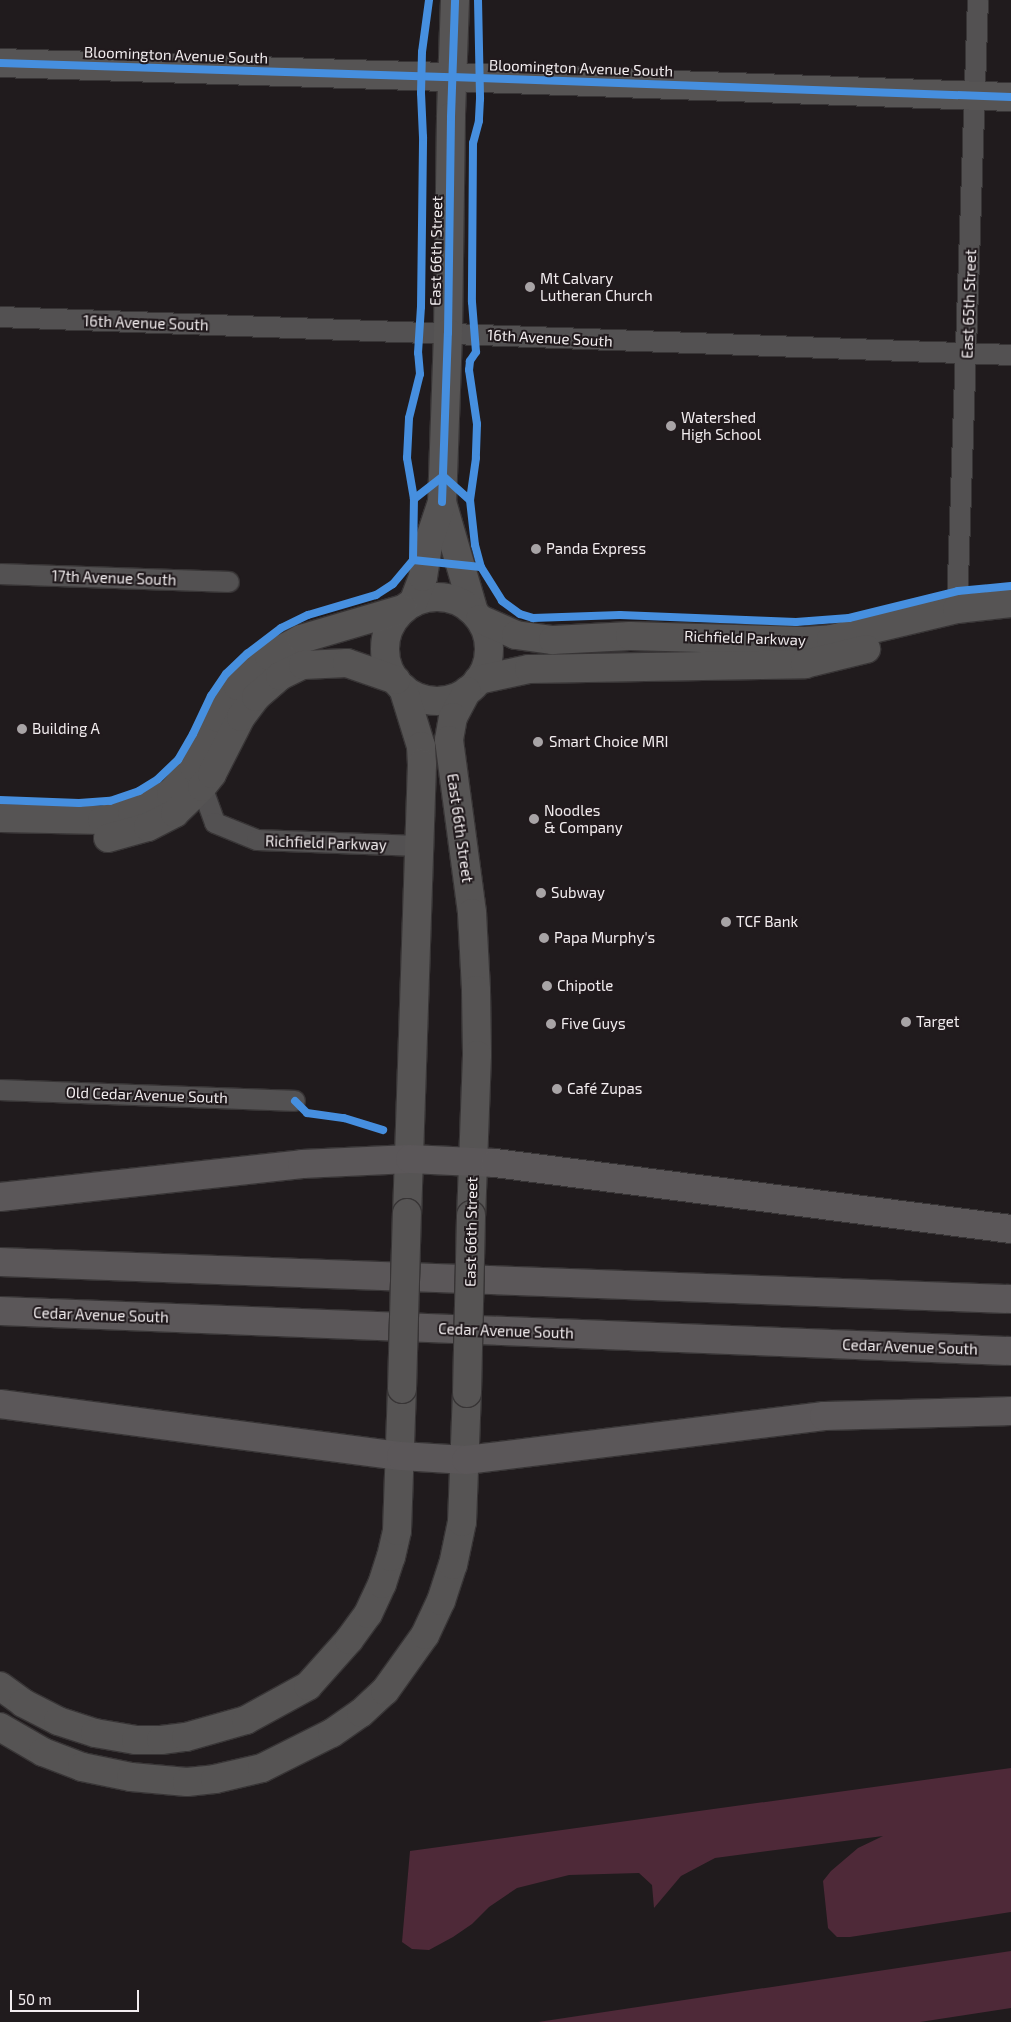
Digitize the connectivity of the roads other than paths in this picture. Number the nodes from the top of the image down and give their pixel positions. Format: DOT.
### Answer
graph roads {
  1 [pos="455,0"];
  2 [pos="978,0"];
  3 [pos="0,63"];
  4 [pos="452,77"];
  5 [pos="975,96"];
  6 [pos="1011,97"];
  7 [pos="0,317"];
  8 [pos="448,333"];
  9 [pos="967,353"];
  10 [pos="1011,355"];
  11 [pos="442,502"];
  12 [pos="0,574"];
  13 [pos="229,582"];
  14 [pos="1011,603"];
  15 [pos="408,606"];
  16 [pos="957,609"];
  17 [pos="477,616"];
  18 [pos="1011,621"];
  19 [pos="700,637"];
  20 [pos="603,668"];
  21 [pos="399,684"];
  22 [pos="473,686"];
  23 [pos="202,787"];
  24 [pos="0,818"];
  25 [pos="0,836"];
  26 [pos="419,846"];
  27 [pos="0,1090"];
  28 [pos="294,1101"];
  29 [pos="410,1159"];
  30 [pos="472,1162"];
  31 [pos="0,1197"];
  32 [pos="1011,1229"];
  33 [pos="0,1262"];
  34 [pos="1011,1299"];
  35 [pos="0,1311"];
  36 [pos="1011,1351"];
  37 [pos="0,1404"];
  38 [pos="1011,1411"];
  39 [pos="401,1456"];
  40 [pos="466,1460"];
  41 [pos="0,1686"];
  42 [pos="0,1727"];
  1 -- 4 [label="street, East 66th Street"];
  2 -- 5 [label="street, East 65th Street"];
  3 -- 4 [label="street, Bloomington Avenue South"];
  4 -- 5 [label="street, Bloomington Avenue South"];
  4 -- 8 [label="street, East 66th Street"];
  5 -- 6 [label="street, Bloomington Avenue South"];
  5 -- 9 [label="street, East 65th Street"];
  7 -- 8 [label="street, 16th Avenue South"];
  8 -- 9 [label="street, 16th Avenue South"];
  8 -- 11 [label="street, East 66th Street"];
  9 -- 10 [label="street, 16th Avenue South"];
  9 -- 16 [label="street, East 65th Street"];
  11 -- 15 [label="street, East 66th Street"];
  11 -- 17 [label="street, East 66th Street"];
  12 -- 13 [label="street, 17th Avenue South"];
  14 -- 16 [label="street, Richfield Parkway"];
  15 -- 17 [label="street"];
  15 -- 21 [label="street"];
  15 -- 24 [label="street"];
  16 -- 19 [label="street, Richfield Parkway"];
  17 -- 19 [label="street, Richfield Parkway"];
  17 -- 22 [label="street"];
  18 -- 20 [label="street, Richfield Parkway"];
  19 -- 20 [label="street"];
  20 -- 22 [label="street, Richfield Parkway"];
  21 -- 22 [label="street"];
  21 -- 23 [label="street"];
  21 -- 26 [label="street, East 66th Street"];
  22 -- 30 [label="street, East 66th Street"];
  23 -- 25 [label="street"];
  23 -- 26 [label="street, Richfield Parkway"];
  26 -- 29 [label="street, East 66th Street"];
  27 -- 28 [label="street, Old Cedar Avenue South"];
  29 -- 30 [label="highway"];
  29 -- 31 [label="highway"];
  29 -- 39 [label="street, East 66th Street, bridge"];
  30 -- 32 [label="highway"];
  30 -- 40 [label="street, East 66th Street, bridge"];
  33 -- 34 [label="highway"];
  35 -- 36 [label="highway, Cedar Avenue South"];
  37 -- 39 [label="highway"];
  38 -- 40 [label="highway"];
  39 -- 40 [label="highway"];
  39 -- 41 [label="street, East 66th Street"];
  40 -- 42 [label="street, East 66th Street"];
}
